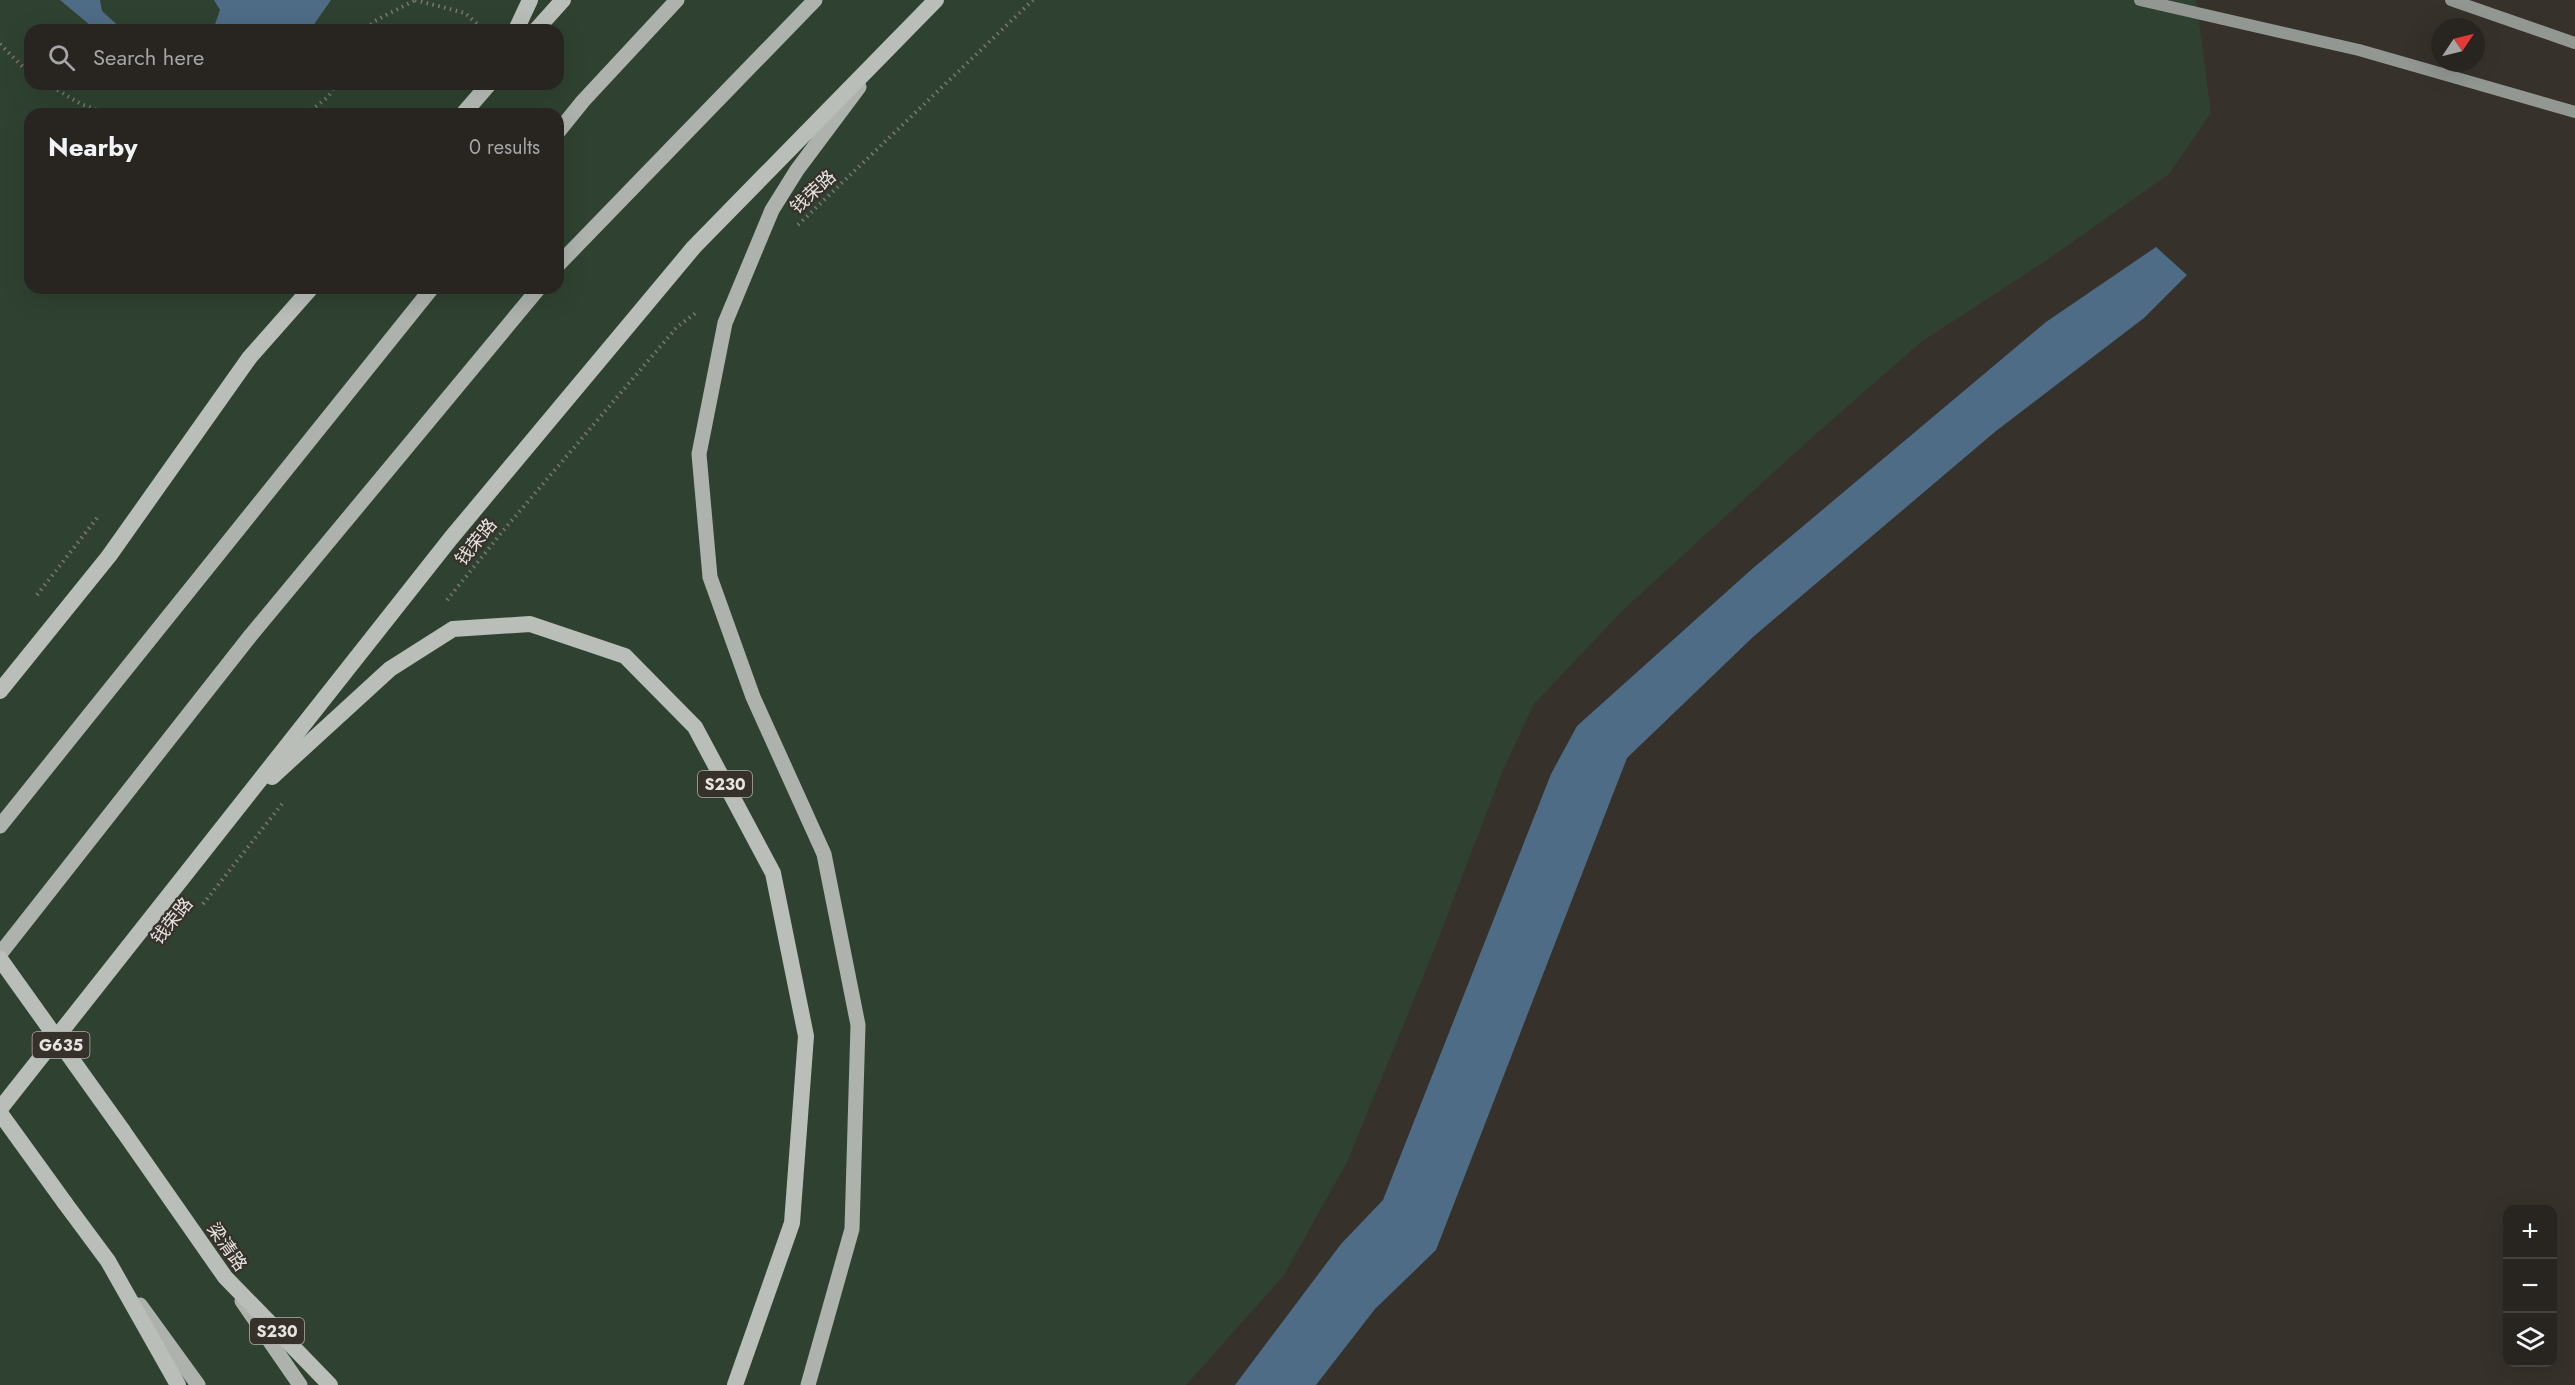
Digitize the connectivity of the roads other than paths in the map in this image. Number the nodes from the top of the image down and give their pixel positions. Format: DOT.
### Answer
graph roads {
  1 [pos="530,0"];
  2 [pos="563,0"];
  3 [pos="677,0"];
  4 [pos="815,0"];
  5 [pos="936,0"];
  6 [pos="2140,0"];
  7 [pos="2451,0"];
  8 [pos="519,24"];
  9 [pos="541,24"];
  10 [pos="2575,43"];
  11 [pos="890,45"];
  12 [pos="484,90"];
  13 [pos="468,108"];
  14 [pos="2575,112"];
  15 [pos="564,125"];
  16 [pos="564,259"];
  17 [pos="306,294"];
  18 [pos="427,294"];
  19 [pos="534,294"];
  20 [pos="0,691"];
  21 [pos="236,810"];
  22 [pos="0,826"];
  23 [pos="0,954"];
  24 [pos="0,959"];
  25 [pos="0,1111"];
  26 [pos="108,1262"];
  27 [pos="225,1277"];
  28 [pos="178,1385"];
  29 [pos="198,1385"];
  30 [pos="300,1385"];
  31 [pos="330,1385"];
  32 [pos="735,1385"];
  33 [pos="808,1385"];
  1 -- 8 [label="highway"];
  2 -- 9 [label="highway"];
  3 -- 15 [label="main road"];
  4 -- 16 [label="main road"];
  5 -- 11 [label="highway"];
  6 -- 14 [label="main road"];
  7 -- 10 [label="main road"];
  11 -- 21 [label="highway"];
  11 -- 33 [label="main road"];
  12 -- 13 [label="highway"];
  17 -- 20 [label="highway"];
  18 -- 22 [label="main road"];
  19 -- 23 [label="main road"];
  21 -- 25 [label="highway"];
  21 -- 32 [label="highway, S230"];
  24 -- 27 [label="highway, 梁清路 / G635, bridge"];
  25 -- 26 [label="highway, bridge"];
  26 -- 28 [label="highway"];
  26 -- 29 [label="main road"];
  27 -- 30 [label="main road, 梁清路"];
  27 -- 31 [label="highway, S230"];
}
